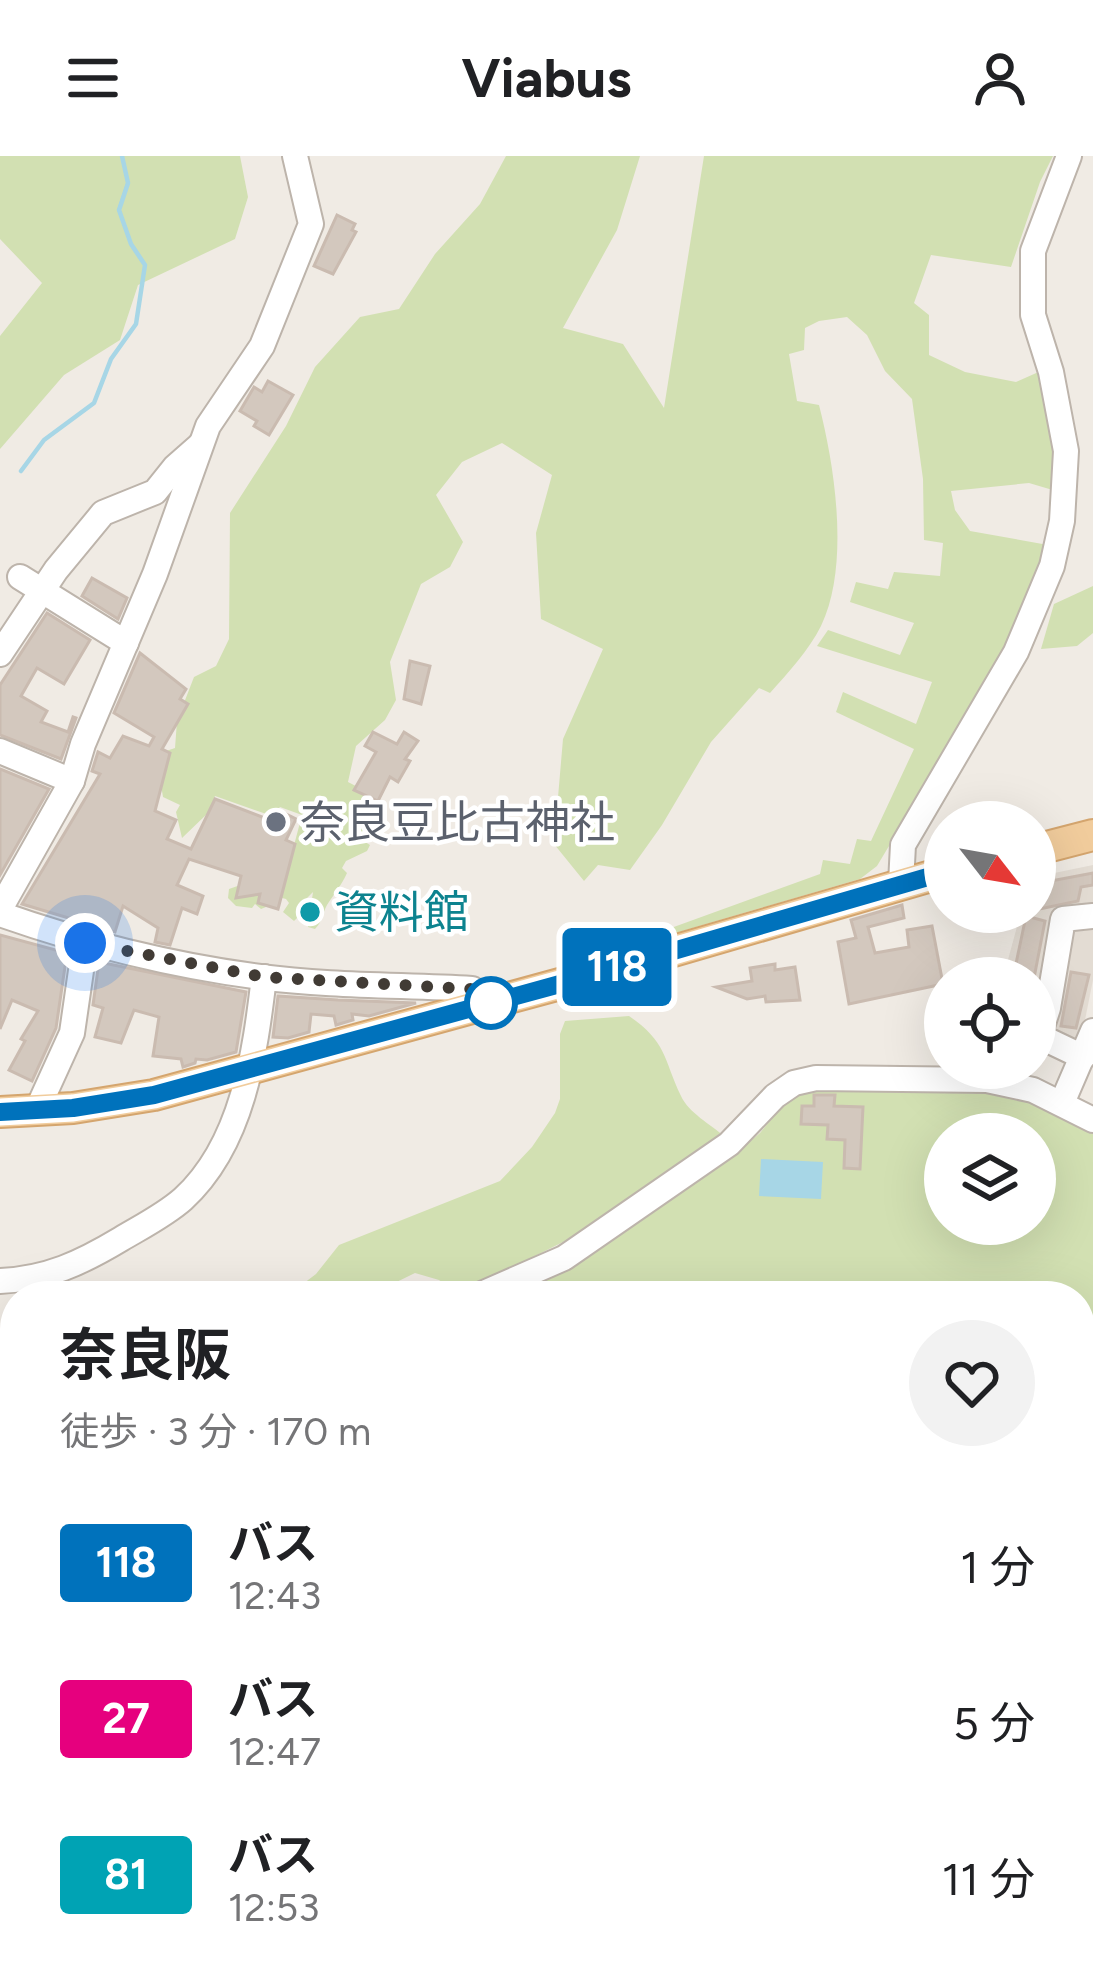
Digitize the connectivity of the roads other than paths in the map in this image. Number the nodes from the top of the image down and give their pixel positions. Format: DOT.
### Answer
graph roads {
  1 [pos="295,156"];
  2 [pos="1069,156"];
  3 [pos="202,444"];
  4 [pos="31,584"];
  5 [pos="126,643"];
  6 [pos="2,646"];
  7 [pos="0,752"];
  8 [pos="72,781"];
  9 [pos="1093,836"];
  10 [pos="1056,845"];
  11 [pos="924,877"];
  12 [pos="901,883"];
  13 [pos="0,911"];
  14 [pos="1093,916"];
  15 [pos="85,943"];
  16 [pos="264,977"];
  17 [pos="484,1005"];
  18 [pos="1093,1031"];
  19 [pos="1083,1057"];
  20 [pos="252,1066"];
  21 [pos="1062,1103"];
  22 [pos="37,1110"];
  23 [pos="0,1112"];
  24 [pos="1093,1120"];
  25 [pos="0,1281"];
  26 [pos="511,1281"];
  1 -- 3 [label="street"];
  2 -- 12 [label="street"];
  3 -- 4 [label="street"];
  3 -- 5 [label="street"];
  4 -- 5 [label="street"];
  4 -- 6 [label="street"];
  5 -- 8 [label="street"];
  7 -- 8 [label="street"];
  8 -- 13 [label="street"];
  9 -- 10 [label="main road"];
  11 -- 12 [label="main road"];
  12 -- 17 [label="main road"];
  13 -- 15 [label="street"];
  14 -- 19 [label="street"];
  15 -- 16 [label="street"];
  15 -- 22 [label="street"];
  16 -- 17 [label="street"];
  16 -- 20 [label="street"];
  17 -- 20 [label="main road"];
  18 -- 19 [label="street"];
  19 -- 21 [label="street"];
  20 -- 22 [label="main road"];
  20 -- 25 [label="street"];
  21 -- 24 [label="street"];
  21 -- 26 [label="street"];
  22 -- 23 [label="main road"];
}
